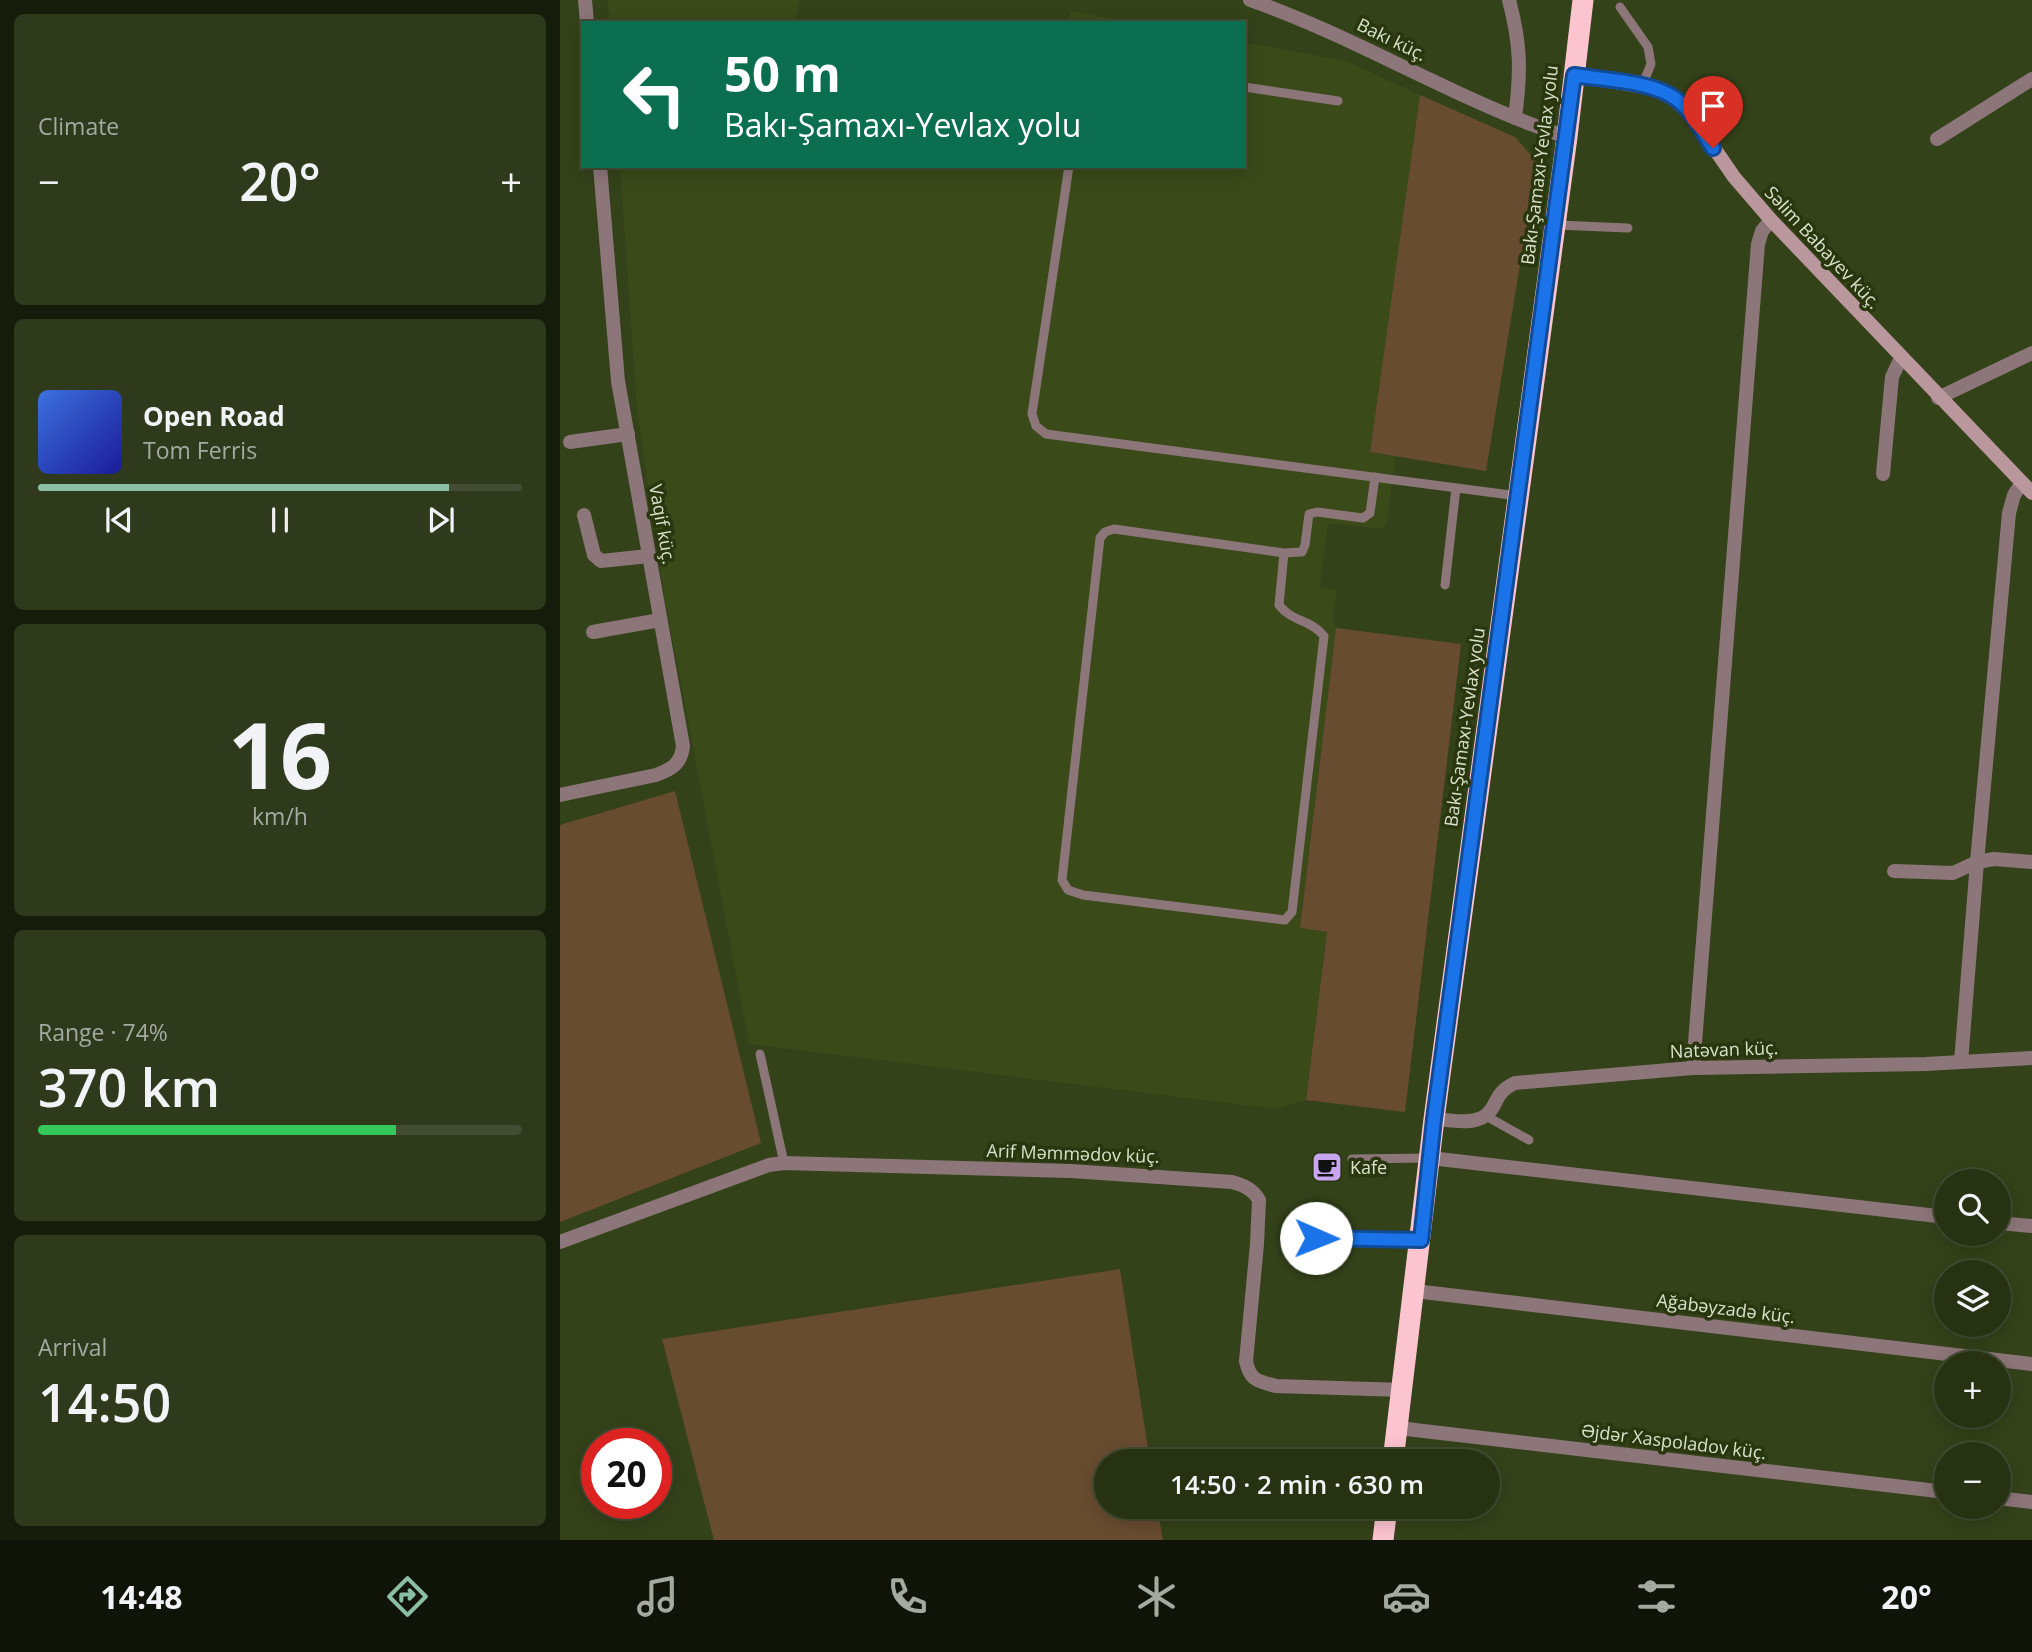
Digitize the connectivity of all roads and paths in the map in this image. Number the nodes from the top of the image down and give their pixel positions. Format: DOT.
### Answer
graph roads {
  1 [pos="585,0"];
  2 [pos="1250,0"];
  3 [pos="1509,0"];
  4 [pos="1583,0"];
  5 [pos="1620,7"];
  6 [pos="587,21"];
  7 [pos="1574,75"];
  8 [pos="2032,79"];
  9 [pos="1642,86"];
  10 [pos="1246,87"];
  11 [pos="1338,101"];
  12 [pos="1515,118"];
  13 [pos="1567,137"];
  14 [pos="1937,139"];
  15 [pos="600,168"];
  16 [pos="1069,168"];
  17 [pos="1771,220"];
  18 [pos="1555,225"];
  19 [pos="1628,228"];
  20 [pos="2032,353"];
  21 [pos="1901,358"];
  22 [pos="1938,398"];
  23 [pos="628,434"];
  24 [pos="570,442"];
  25 [pos="1883,474"];
  26 [pos="1375,477"];
  27 [pos="1456,488"];
  28 [pos="2027,488"];
  29 [pos="1518,496"];
  30 [pos="584,515"];
  31 [pos="1284,553"];
  32 [pos="649,556"];
  33 [pos="1445,585"];
  34 [pos="660,620"];
  35 [pos="593,632"];
  36 [pos="560,795"];
  37 [pos="1977,862"];
  38 [pos="2032,862"];
  39 [pos="1894,871"];
  40 [pos="760,1054"];
  41 [pos="2032,1058"];
  42 [pos="1961,1062"];
  43 [pos="1693,1068"];
  44 [pos="1486,1115"];
  45 [pos="1434,1119"];
  46 [pos="1529,1140"];
  47 [pos="1430,1158"];
  48 [pos="1352,1159"];
  49 [pos="784,1163"];
  50 [pos="1934,1216"];
  51 [pos="2011,1224"];
  52 [pos="2032,1226"];
  53 [pos="1316,1238"];
  54 [pos="1421,1240"];
  55 [pos="560,1242"];
  56 [pos="1415,1291"];
  57 [pos="2032,1364"];
  58 [pos="1402,1390"];
  59 [pos="1398,1428"];
  60 [pos="1395,1449"];
  61 [pos="1934,1491"];
  62 [pos="2011,1500"];
  63 [pos="2032,1502"];
  64 [pos="1386,1519"];
  65 [pos="1383,1540"];
  1 -- 6 [label="street"];
  2 -- 12 [label="street, Bakı küç."];
  3 -- 12 [label="street"];
  4 -- 7 [label="highway, Bakı-Şamaxı-Yevlax yolu"];
  5 -- 9 [label="lane"];
  7 -- 9 [label="street, Səlim Babayev küç."];
  7 -- 13 [label="highway, Bakı-Şamaxı-Yevlax yolu"];
  8 -- 14 [label="street"];
  9 -- 17 [label="street, Səlim Babayev küç."];
  10 -- 11 [label="lane"];
  12 -- 13 [label="street, Bakı küç."];
  13 -- 18 [label="highway, Bakı-Şamaxı-Yevlax yolu"];
  15 -- 23 [label="street, Vaqif küç."];
  16 -- 26 [label="lane"];
  17 -- 21 [label="street, Səlim Babayev küç."];
  17 -- 43 [label="street"];
  18 -- 19 [label="lane"];
  18 -- 29 [label="highway, Bakı-Şamaxı-Yevlax yolu"];
  20 -- 22 [label="street"];
  21 -- 22 [label="street, Səlim Babayev küç."];
  21 -- 25 [label="street"];
  22 -- 28 [label="street, Səlim Babayev küç."];
  23 -- 24 [label="street"];
  23 -- 32 [label="street, Vaqif küç."];
  26 -- 27 [label="lane"];
  26 -- 31 [label="lane"];
  27 -- 29 [label="lane"];
  27 -- 33 [label="lane"];
  28 -- 37 [label="street"];
  29 -- 45 [label="highway, Bakı-Şamaxı-Yevlax yolu"];
  30 -- 32 [label="street"];
  31 -- 31 [label="lane"];
  32 -- 34 [label="street, Vaqif küç."];
  34 -- 35 [label="street"];
  34 -- 36 [label="street, Vaqif küç."];
  37 -- 38 [label="street"];
  37 -- 39 [label="street"];
  37 -- 42 [label="street"];
  40 -- 49 [label="lane"];
  41 -- 42 [label="street, Natəvan küç."];
  42 -- 43 [label="street, Natəvan küç."];
  43 -- 44 [label="street, Natəvan küç."];
  44 -- 45 [label="street"];
  44 -- 46 [label="lane"];
  45 -- 47 [label="highway, Bakı-Şamaxı-Yevlax yolu"];
  47 -- 48 [label="lane"];
  47 -- 50 [label="street"];
  47 -- 54 [label="highway, Bakı-Şamaxı-Yevlax yolu"];
  49 -- 55 [label="street, Arif Məmmədov küç."];
  49 -- 58 [label="street, Arif Məmmədov küç."];
  51 -- 52 [label="street"];
  53 -- 54 [label="lane"];
  54 -- 56 [label="highway, Bakı-Şamaxı-Yevlax yolu"];
  56 -- 57 [label="street, Ağabəyzadə küç."];
  56 -- 58 [label="highway, Bakı-Şamaxı-Yevlax yolu"];
  58 -- 59 [label="highway, Bakı-Şamaxı-Yevlax yolu"];
  59 -- 60 [label="highway, Bakı-Şamaxı-Yevlax yolu"];
  59 -- 61 [label="street, Əjdər Xaspoladov küç."];
  62 -- 63 [label="street"];
  64 -- 65 [label="highway"];
}
